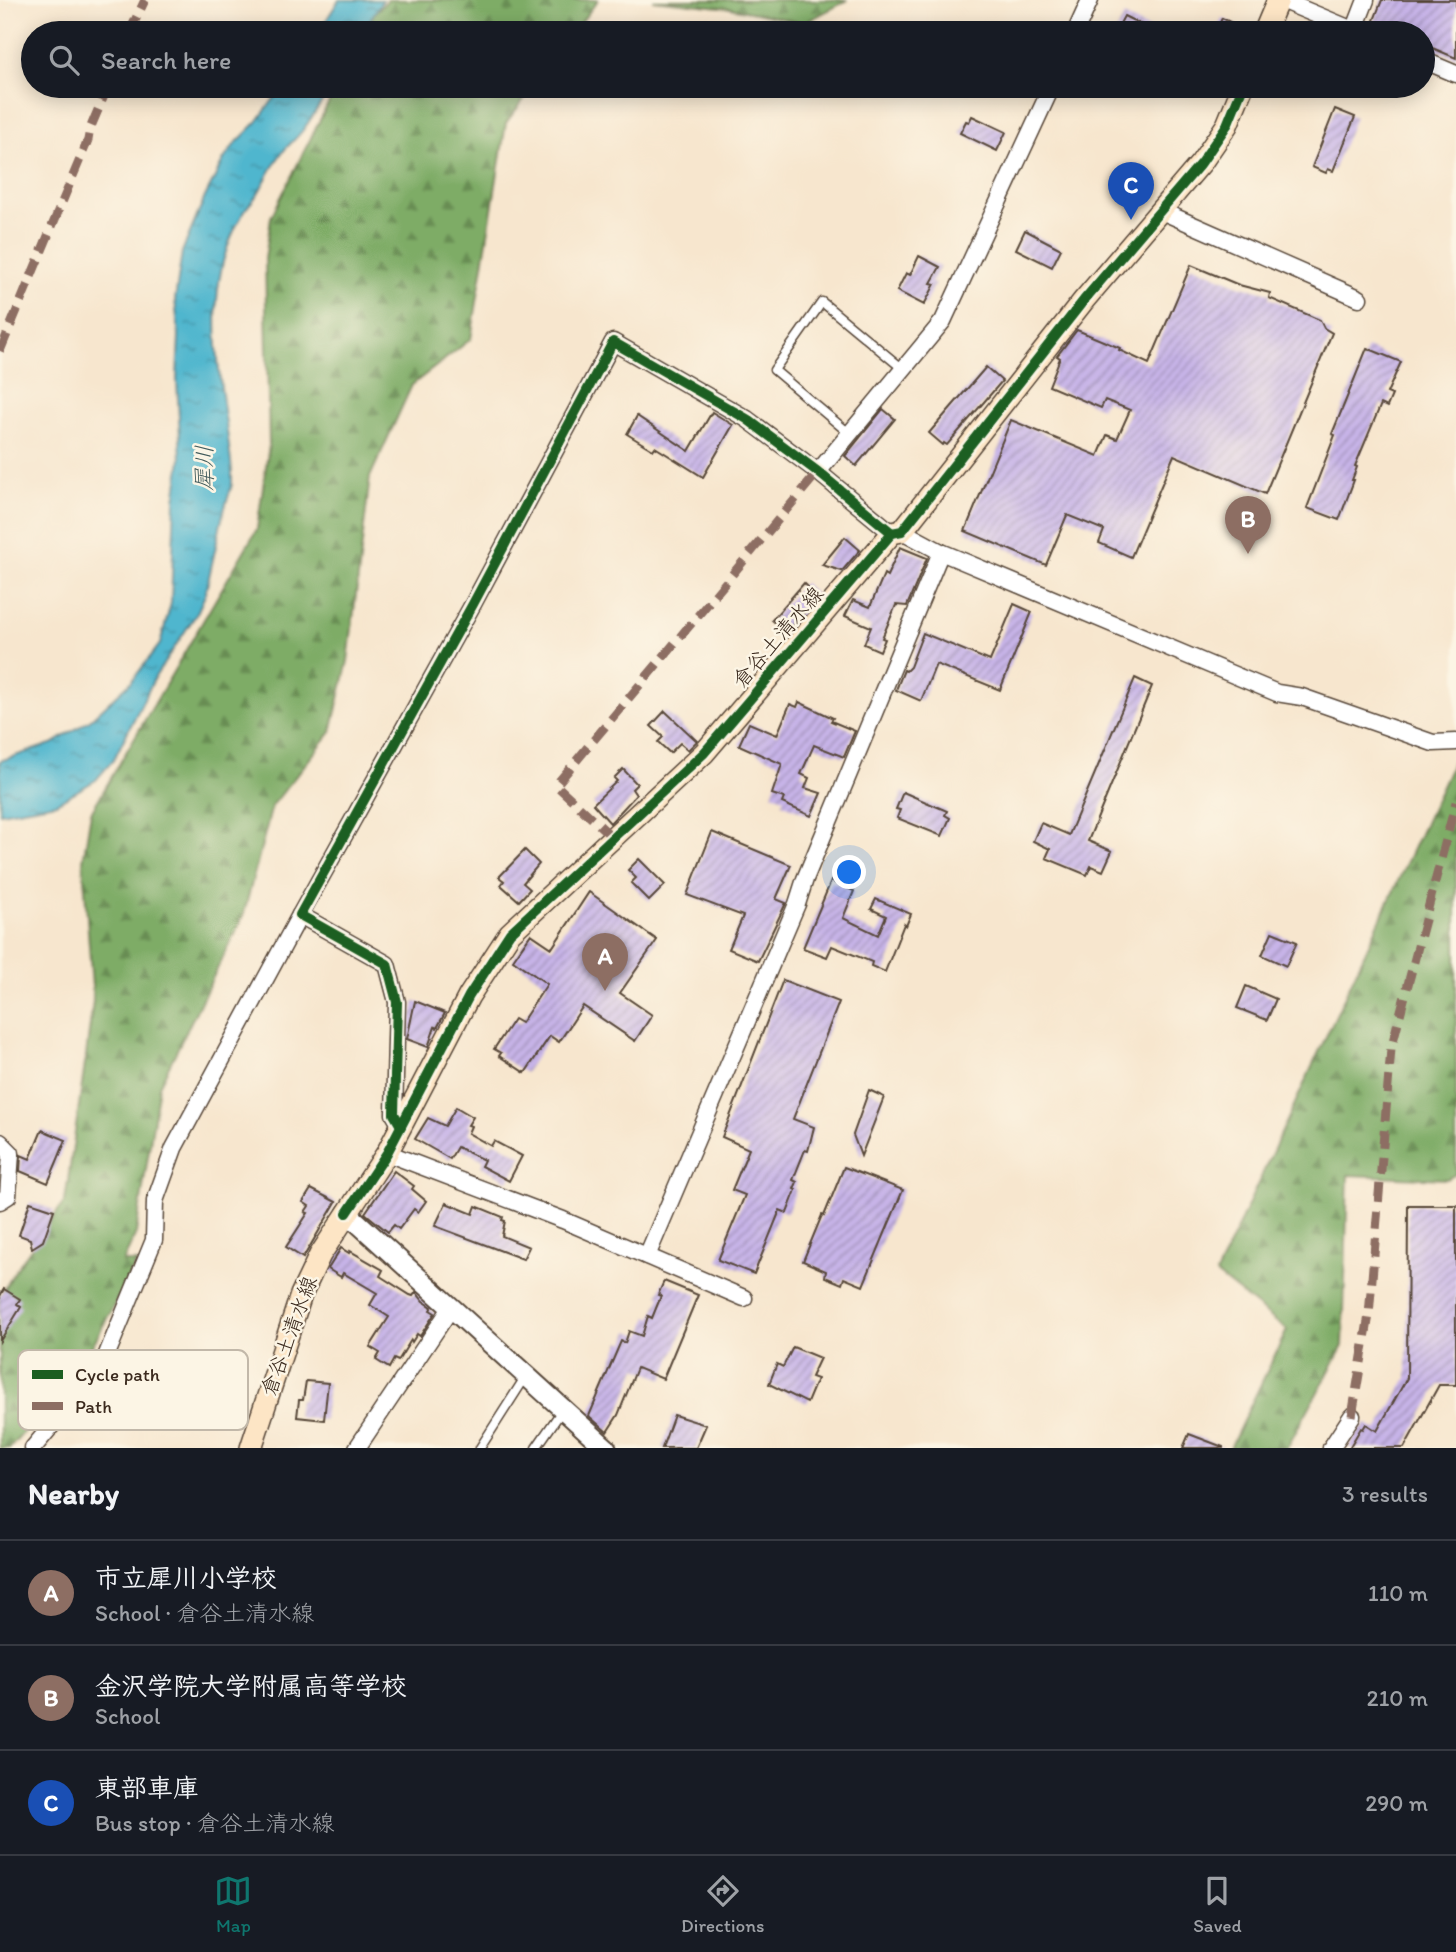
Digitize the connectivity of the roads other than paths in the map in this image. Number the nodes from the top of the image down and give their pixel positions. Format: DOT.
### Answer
graph roads {
  1 [pos="1090,0"];
  2 [pos="1280,0"];
  3 [pos="1366,0"];
  4 [pos="1080,21"];
  5 [pos="1270,21"];
  6 [pos="1331,21"];
  7 [pos="1360,21"];
  8 [pos="1435,65"];
  9 [pos="1456,74"];
  10 [pos="1046,98"];
  11 [pos="1238,98"];
  12 [pos="1158,210"];
  13 [pos="1359,298"];
  14 [pos="903,369"];
  15 [pos="850,434"];
  16 [pos="818,472"];
  17 [pos="897,532"];
  18 [pos="941,552"];
  19 [pos="1456,743"];
  20 [pos="300,915"];
  21 [pos="401,1126"];
  22 [pos="0,1142"];
  23 [pos="387,1153"];
  24 [pos="0,1201"];
  25 [pos="347,1213"];
  26 [pos="647,1256"];
  27 [pos="744,1298"];
  28 [pos="451,1308"];
  29 [pos="109,1350"];
  30 [pos="526,1376"];
  31 [pos="563,1409"];
  32 [pos="1352,1416"];
  33 [pos="48,1430"];
  34 [pos="33,1448"];
  35 [pos="250,1448"];
  36 [pos="357,1448"];
  37 [pos="480,1448"];
  38 [pos="536,1448"];
  39 [pos="606,1448"];
  40 [pos="1331,1448"];
  1 -- 4 [label="street"];
  2 -- 5 [label="main road"];
  2 -- 6 [label="street"];
  3 -- 7 [label="street"];
  8 -- 9 [label="street"];
  10 -- 14 [label="street"];
  11 -- 12 [label="main road, 倉谷土清水線"];
  12 -- 13 [label="street"];
  12 -- 17 [label="main road, 倉谷土清水線"];
  14 -- 15 [label="street"];
  14 -- 15 [label="lane"];
  15 -- 16 [label="street"];
  16 -- 17 [label="street"];
  16 -- 20 [label="street"];
  17 -- 18 [label="street"];
  17 -- 21 [label="main road, 倉谷土清水線"];
  18 -- 19 [label="street"];
  18 -- 26 [label="street"];
  20 -- 21 [label="street"];
  20 -- 29 [label="street"];
  21 -- 23 [label="main road, 倉谷土清水線"];
  22 -- 24 [label="street"];
  23 -- 25 [label="main road, 倉谷土清水線"];
  23 -- 26 [label="street"];
  25 -- 28 [label="street"];
  25 -- 35 [label="main road, 倉谷土清水線"];
  26 -- 27 [label="street"];
  28 -- 30 [label="street"];
  28 -- 36 [label="street"];
  30 -- 31 [label="street"];
  30 -- 37 [label="lane"];
  31 -- 38 [label="lane"];
  31 -- 39 [label="street"];
  32 -- 40 [label="street"];
  33 -- 34 [label="street"];
}
